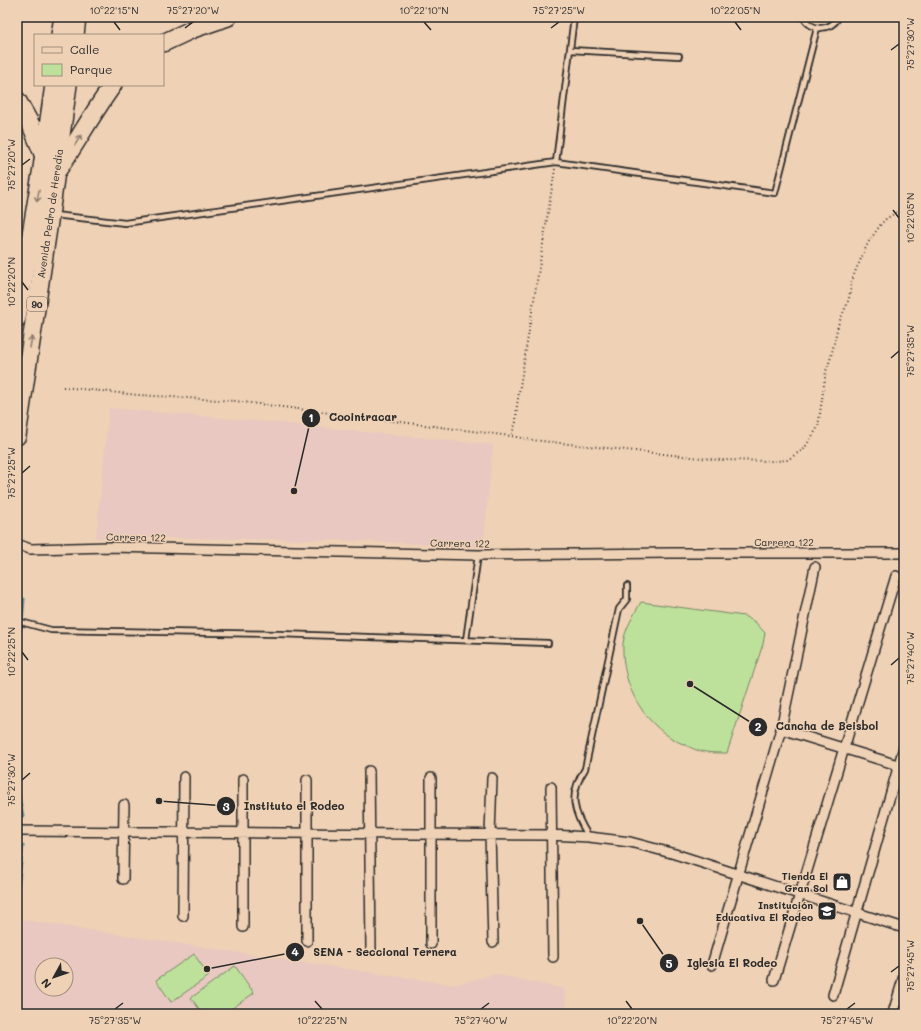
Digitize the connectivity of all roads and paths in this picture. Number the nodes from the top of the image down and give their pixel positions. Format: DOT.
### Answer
graph roads {
  1 [pos="63,17"];
  2 [pos="77,17"];
  3 [pos="228,17"];
  4 [pos="574,17"];
  5 [pos="804,17"];
  6 [pos="839,17"];
  7 [pos="817,28"];
  8 [pos="60,34"];
  9 [pos="75,34"];
  10 [pos="164,43"];
  11 [pos="570,50"];
  12 [pos="679,56"];
  13 [pos="54,86"];
  14 [pos="68,86"];
  15 [pos="112,86"];
  16 [pos="17,100"];
  17 [pos="44,158"];
  18 [pos="556,162"];
  19 [pos="56,172"];
  20 [pos="904,207"];
  21 [pos="50,215"];
  22 [pos="17,318"];
  23 [pos="63,387"];
  24 [pos="17,436"];
  25 [pos="511,436"];
  26 [pos="17,544"];
  27 [pos="904,553"];
  28 [pos="478,555"];
  29 [pos="815,567"];
  30 [pos="896,576"];
  31 [pos="628,586"];
  32 [pos="17,621"];
  33 [pos="466,640"];
  34 [pos="548,643"];
  35 [pos="781,729"];
  36 [pos="904,747"];
  37 [pos="844,748"];
  38 [pos="902,766"];
  39 [pos="369,771"];
  40 [pos="184,777"];
  41 [pos="243,778"];
  42 [pos="431,778"];
  43 [pos="492,778"];
  44 [pos="307,780"];
  45 [pos="551,788"];
  46 [pos="124,805"];
  47 [pos="17,831"];
  48 [pos="124,832"];
  49 [pos="184,832"];
  50 [pos="242,833"];
  51 [pos="307,833"];
  52 [pos="370,834"];
  53 [pos="431,834"];
  54 [pos="490,834"];
  55 [pos="551,835"];
  56 [pos="589,837"];
  57 [pos="738,874"];
  58 [pos="123,879"];
  59 [pos="800,894"];
  60 [pos="857,913"];
  61 [pos="183,916"];
  62 [pos="243,927"];
  63 [pos="904,928"];
  64 [pos="308,941"];
  65 [pos="493,942"];
  66 [pos="431,944"];
  67 [pos="371,950"];
  68 [pos="553,957"];
  69 [pos="712,965"];
  70 [pos="904,976"];
  71 [pos="774,980"];
  72 [pos="833,995"];
  73 [pos="893,1013"];
  1 -- 8 [label="highway"];
  2 -- 9 [label="highway"];
  3 -- 10 [label="highway"];
  4 -- 11 [label="lane"];
  5 -- 7 [label="lane"];
  6 -- 7 [label="lane"];
  7 -- 18 [label="lane"];
  11 -- 12 [label="lane"];
  11 -- 18 [label="lane"];
  13 -- 17 [label="highway, Avenida Pedro de Heredia / 90"];
  14 -- 19 [label="highway, Avenida Pedro de Heredia / 90"];
  19 -- 15 [label="highway, one-way"];
  16 -- 17 [label="highway"];
  17 -- 22 [label="highway, Avenida Pedro de Heredia / 90, one-way"];
  18 -- 21 [label="lane"];
  18 -- 25 [label="path"];
  19 -- 21 [label="highway, Avenida Pedro de Heredia / 90"];
  20 -- 25 [label="path"];
  24 -- 21 [label="highway, Avenida Pedro de Heredia / 90, one-way"];
  23 -- 25 [label="path"];
  26 -- 28 [label="street, Carrera 122"];
  27 -- 28 [label="street, Carrera 122"];
  28 -- 33 [label="lane"];
  29 -- 35 [label="street"];
  30 -- 37 [label="street"];
  31 -- 56 [label="lane"];
  32 -- 33 [label="lane"];
  33 -- 34 [label="lane"];
  35 -- 37 [label="street"];
  35 -- 57 [label="street"];
  36 -- 38 [label="street"];
  37 -- 38 [label="street"];
  37 -- 59 [label="street"];
  38 -- 60 [label="street"];
  39 -- 52 [label="street"];
  40 -- 49 [label="street"];
  41 -- 50 [label="street"];
  42 -- 53 [label="street"];
  43 -- 54 [label="street"];
  44 -- 51 [label="street"];
  45 -- 55 [label="street"];
  46 -- 48 [label="street"];
  47 -- 48 [label="street"];
  48 -- 49 [label="street"];
  48 -- 58 [label="street"];
  49 -- 50 [label="street"];
  49 -- 61 [label="street"];
  50 -- 51 [label="street"];
  50 -- 62 [label="street"];
  51 -- 52 [label="street"];
  51 -- 64 [label="street"];
  52 -- 53 [label="street"];
  52 -- 67 [label="street"];
  53 -- 54 [label="street"];
  53 -- 66 [label="street"];
  54 -- 55 [label="street"];
  54 -- 65 [label="street"];
  55 -- 56 [label="street"];
  55 -- 68 [label="street"];
  56 -- 57 [label="street"];
  57 -- 59 [label="street"];
  57 -- 69 [label="street"];
  59 -- 60 [label="street"];
  59 -- 71 [label="street"];
  60 -- 63 [label="street"];
  60 -- 72 [label="street"];
  70 -- 73 [label="street"];
}
